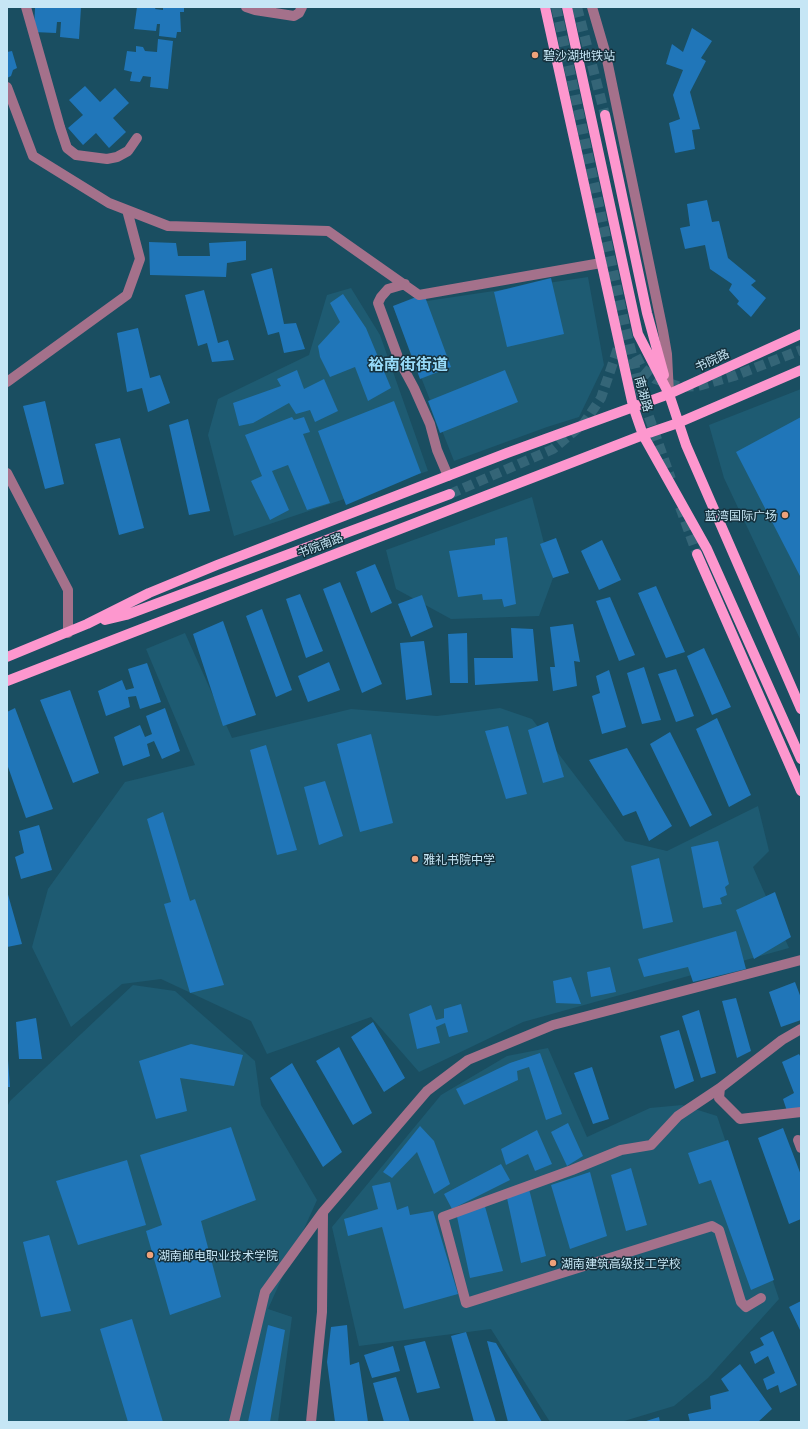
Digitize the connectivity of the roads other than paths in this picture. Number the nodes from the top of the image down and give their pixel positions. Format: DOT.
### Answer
graph roads {
  1 [pos="26,7"];
  2 [pos="246,7"];
  3 [pos="302,7"];
  4 [pos="545,7"];
  5 [pos="567,7"];
  6 [pos="592,7"];
  7 [pos="7,87"];
  8 [pos="605,115"];
  9 [pos="137,138"];
  10 [pos="127,210"];
  11 [pos="601,263"];
  12 [pos="405,284"];
  13 [pos="801,334"];
  14 [pos="801,370"];
  15 [pos="7,382"];
  16 [pos="669,394"];
  17 [pos="633,406"];
  18 [pos="678,423"];
  19 [pos="643,435"];
  20 [pos="7,473"];
  21 [pos="448,476"];
  22 [pos="450,494"];
  23 [pos="697,554"];
  24 [pos="87,624"];
  25 [pos="68,633"];
  26 [pos="7,657"];
  27 [pos="7,680"];
  28 [pos="801,709"];
  29 [pos="801,759"];
  30 [pos="801,791"];
  31 [pos="801,960"];
  32 [pos="801,1029"];
  33 [pos="720,1088"];
  34 [pos="801,1112"];
  35 [pos="323,1212"];
  36 [pos="760,1298"];
  37 [pos="234,1422"];
  38 [pos="311,1422"];
  1 -- 9 [label="street"];
  2 -- 3 [label="street"];
  4 -- 11 [label="main road, 南湖路"];
  5 -- 16 [label="main road, 南湖路"];
  6 -- 16 [label="street"];
  7 -- 10 [label="street"];
  8 -- 16 [label="main road"];
  10 -- 12 [label="street"];
  10 -- 15 [label="street"];
  11 -- 12 [label="street"];
  11 -- 17 [label="main road, 南湖路"];
  12 -- 21 [label="street"];
  13 -- 16 [label="main road, 书院路"];
  14 -- 18 [label="main road"];
  16 -- 17 [label="main road, 书院路"];
  16 -- 18 [label="main road, 南湖路"];
  17 -- 19 [label="main road, 南湖路"];
  17 -- 21 [label="main road, 书院南路"];
  18 -- 19 [label="main road, 书院南路"];
  18 -- 28 [label="main road, 南湖路"];
  19 -- 27 [label="main road, 书院南路"];
  19 -- 29 [label="main road, 南湖路"];
  20 -- 25 [label="street"];
  21 -- 24 [label="main road, 书院南路"];
  22 -- 24 [label="main road"];
  23 -- 30 [label="main road"];
  24 -- 25 [label="main road, 书院南路"];
  25 -- 26 [label="main road, 书院南路"];
  31 -- 35 [label="street"];
  32 -- 33 [label="street"];
  33 -- 34 [label="street"];
  33 -- 36 [label="street"];
  35 -- 37 [label="street"];
  35 -- 38 [label="street"];
}
